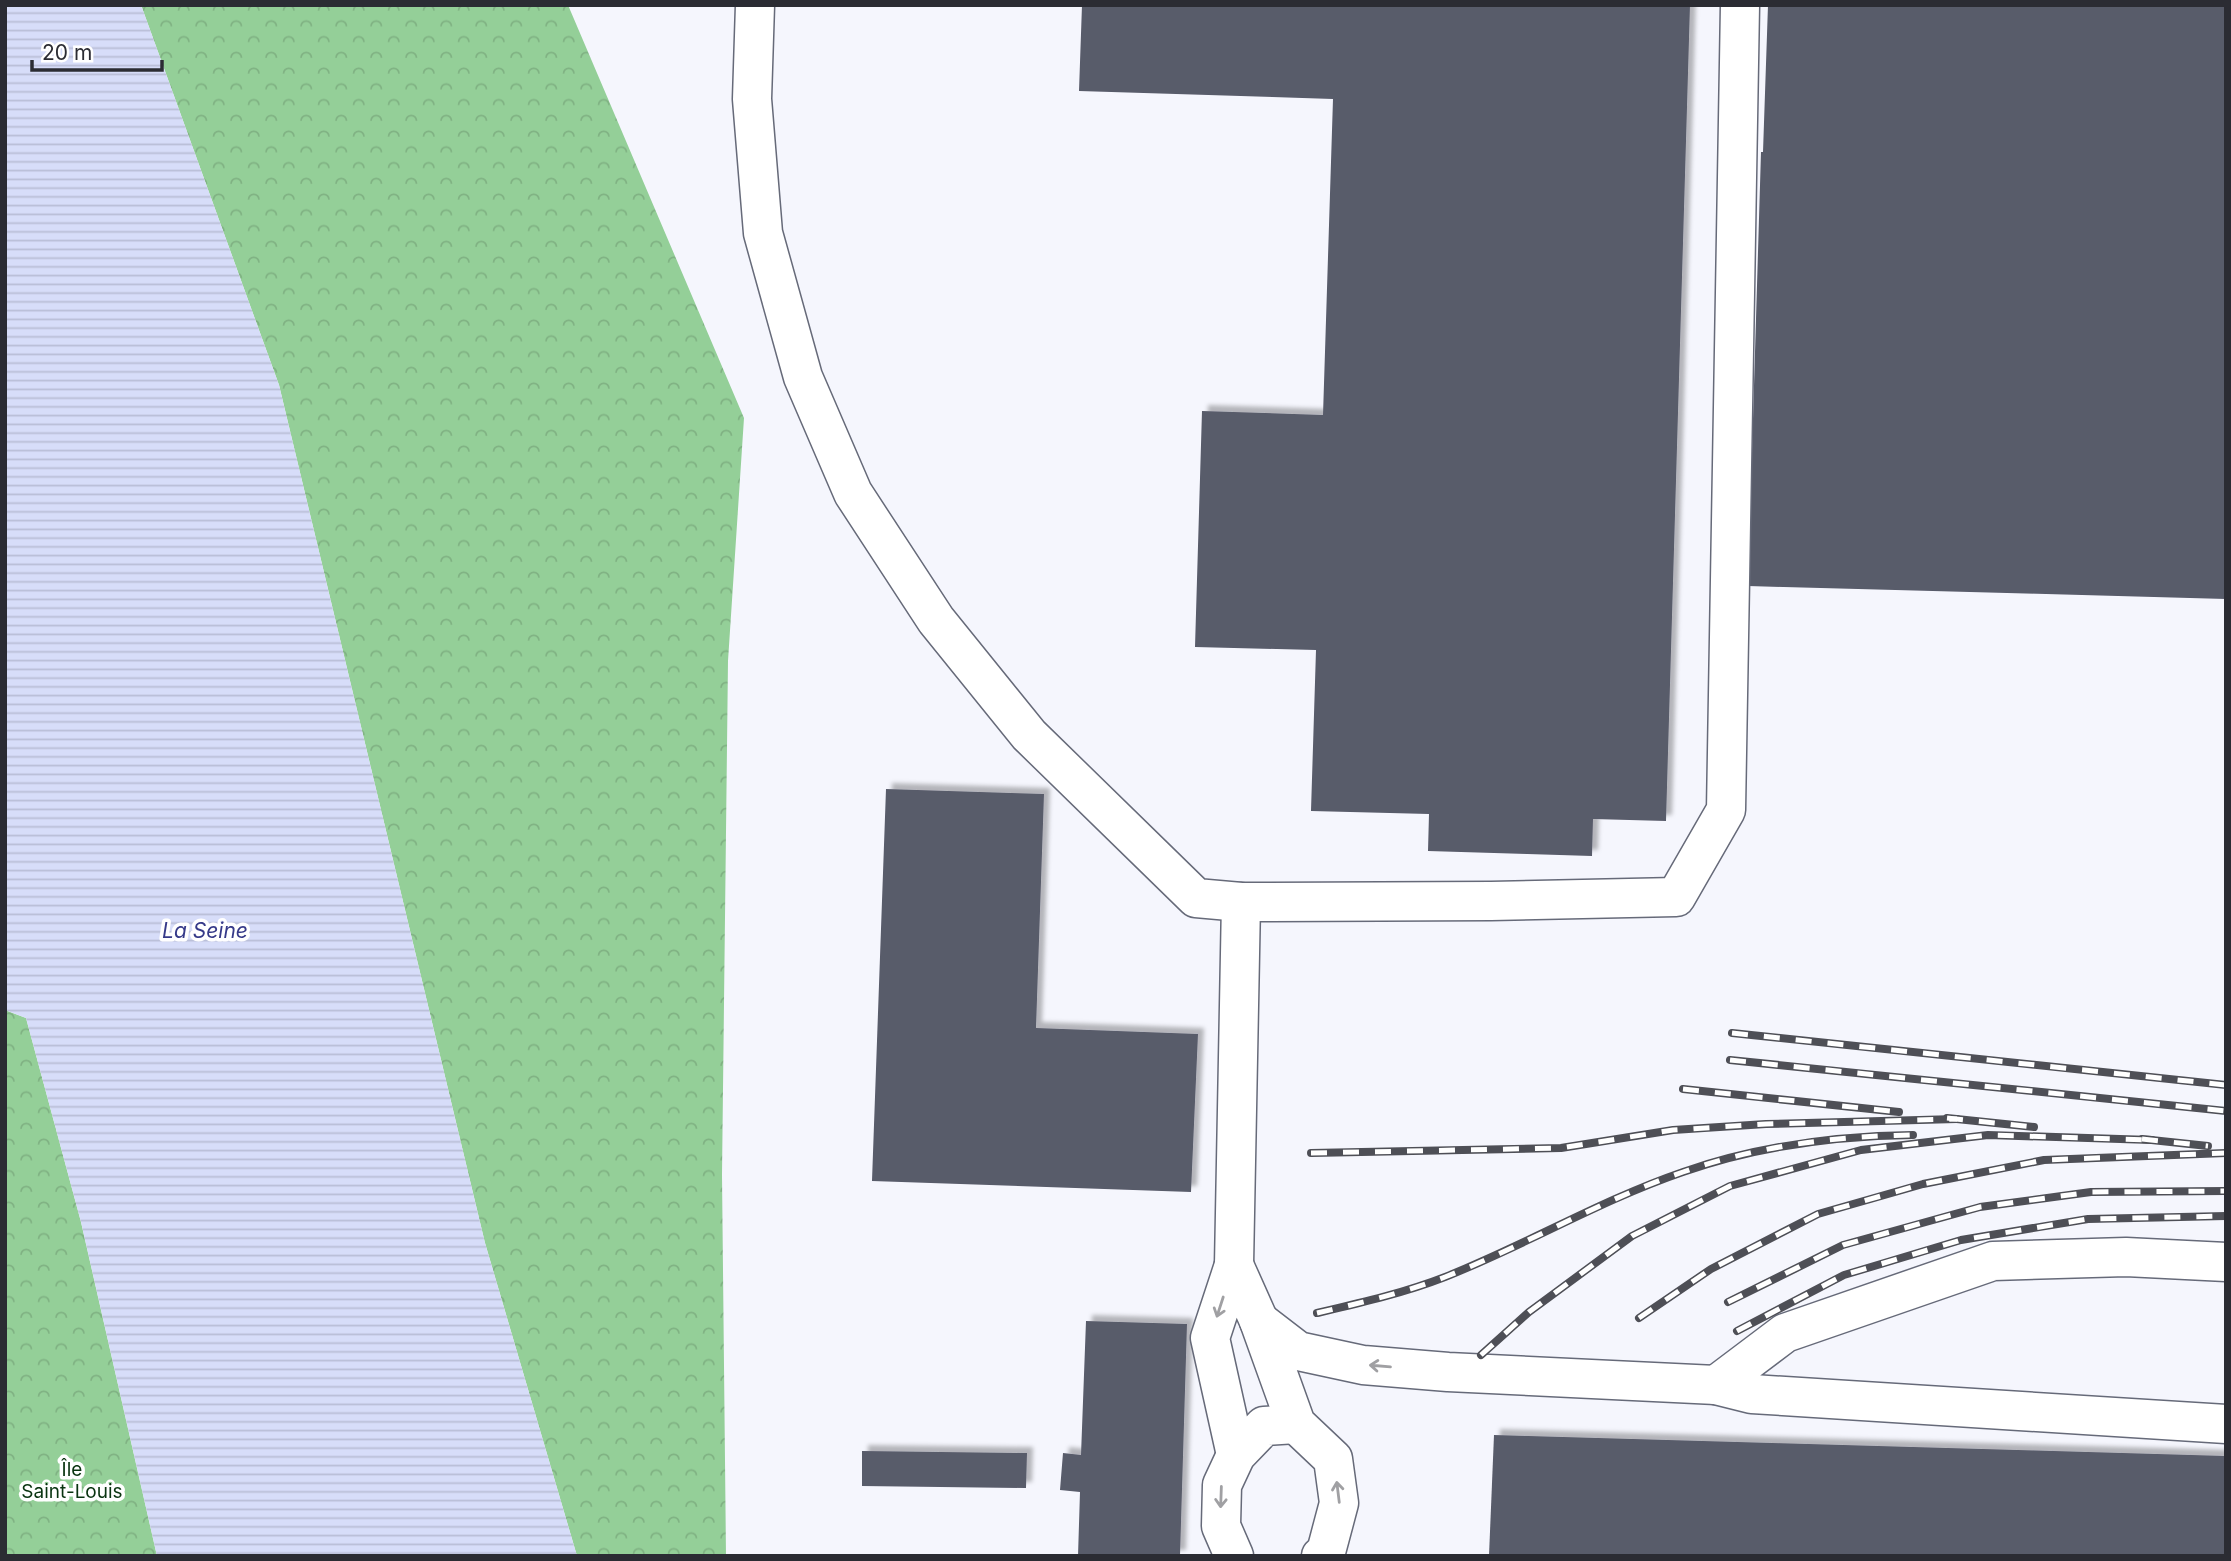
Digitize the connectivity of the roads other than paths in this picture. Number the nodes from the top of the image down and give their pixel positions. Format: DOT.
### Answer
graph roads {
  1 [pos="755,5"];
  2 [pos="1740,5"];
  3 [pos="1241,902"];
  4 [pos="2226,1262"];
  5 [pos="1234,1265"];
  6 [pos="1259,1321"];
  7 [pos="1716,1385"];
  8 [pos="1296,1424"];
  9 [pos="2226,1424"];
  10 [pos="1236,1455"];
  11 [pos="1234,1556"];
  12 [pos="1321,1556"];
  1 -- 3 [label="lane"];
  2 -- 3 [label="lane"];
  3 -- 5 [label="lane"];
  4 -- 7 [label="lane"];
  5 -- 6 [label="lane"];
  5 -- 10 [label="lane, one-way"];
  7 -- 6 [label="lane, one-way"];
  6 -- 8 [label="lane"];
  7 -- 9 [label="lane"];
  8 -- 10 [label="lane"];
  12 -- 8 [label="lane, one-way"];
  10 -- 11 [label="lane, one-way"];
}
